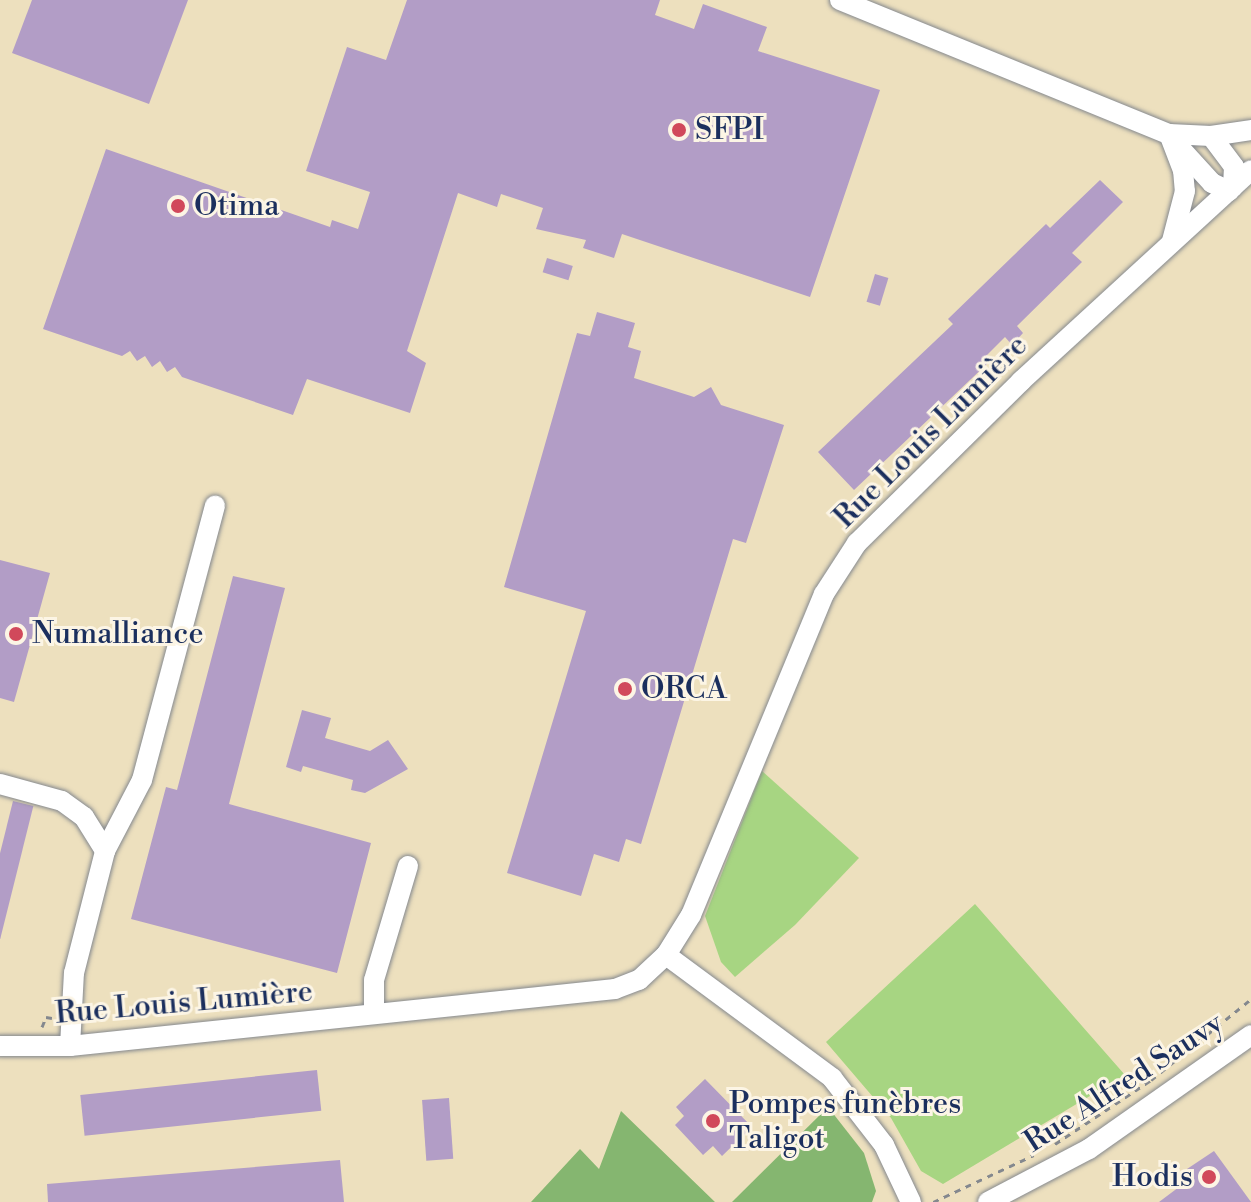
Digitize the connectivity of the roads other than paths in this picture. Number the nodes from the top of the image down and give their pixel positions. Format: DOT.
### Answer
graph roads {
  1 [pos="840,0"];
  2 [pos="1251,130"];
  3 [pos="1169,134"];
  4 [pos="1211,136"];
  5 [pos="1251,170"];
  6 [pos="1231,189"];
  7 [pos="1171,244"];
  8 [pos="215,506"];
  9 [pos="0,784"];
  10 [pos="105,851"];
  11 [pos="408,866"];
  12 [pos="666,955"];
  13 [pos="374,1014"];
  14 [pos="1251,1035"];
  15 [pos="0,1046"];
  16 [pos="70,1046"];
  17 [pos="911,1202"];
  18 [pos="988,1202"];
  1 -- 3 [label="street"];
  2 -- 4 [label="street"];
  3 -- 4 [label="street"];
  3 -- 6 [label="street"];
  3 -- 7 [label="street"];
  4 -- 6 [label="street"];
  5 -- 6 [label="street, Rue Louis Lumière"];
  6 -- 7 [label="street, Rue Louis Lumière"];
  7 -- 12 [label="street, Rue Louis Lumière"];
  8 -- 10 [label="street"];
  9 -- 10 [label="street"];
  10 -- 16 [label="street"];
  11 -- 13 [label="street"];
  12 -- 13 [label="street, Rue Louis Lumière"];
  12 -- 17 [label="street"];
  13 -- 16 [label="street, Rue Louis Lumière"];
  14 -- 18 [label="street, Rue Alfred Sauvy"];
  15 -- 16 [label="street, Rue Louis Lumière"];
}
